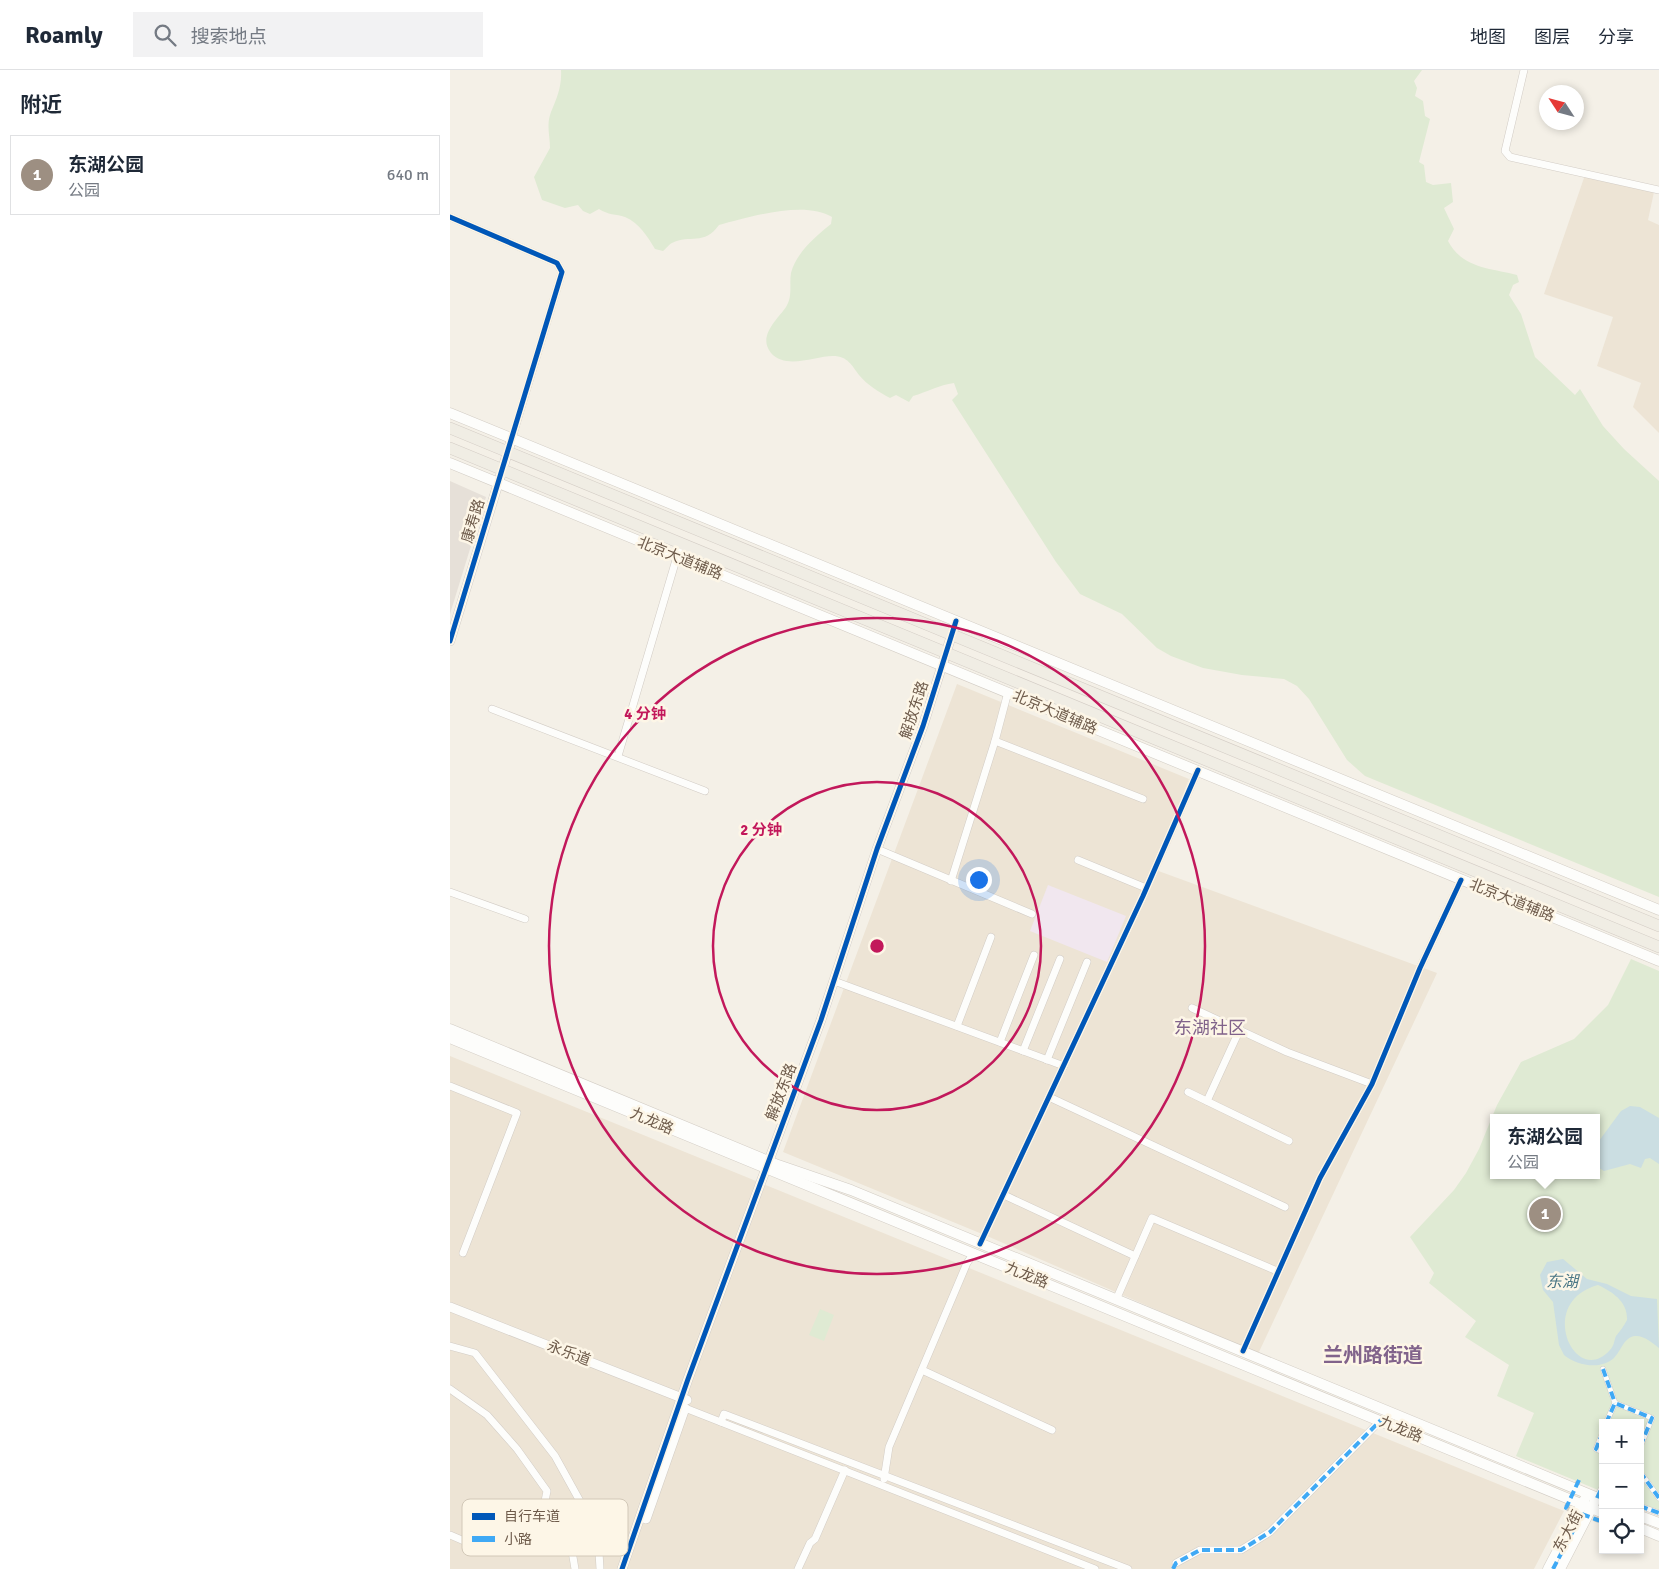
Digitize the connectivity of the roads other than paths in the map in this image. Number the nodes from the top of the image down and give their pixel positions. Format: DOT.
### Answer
graph roads {
  1 [pos="1524,70"];
  2 [pos="1659,190"];
  3 [pos="450,217"];
  4 [pos="450,413"];
  5 [pos="450,428"];
  6 [pos="510,437"];
  7 [pos="450,448"];
  8 [pos="506,451"];
  9 [pos="450,463"];
  10 [pos="500,468"];
  11 [pos="496,482"];
  12 [pos="681,543"];
  13 [pos="677,557"];
  14 [pos="959,622"];
  15 [pos="450,627"];
  16 [pos="955,636"];
  17 [pos="450,641"];
  18 [pos="949,654"];
  19 [pos="945,666"];
  20 [pos="1008,692"];
  21 [pos="492,709"];
  22 [pos="995,741"];
  23 [pos="618,756"];
  24 [pos="1198,770"];
  25 [pos="705,792"];
  26 [pos="1143,799"];
  27 [pos="879,851"];
  28 [pos="1078,860"];
  29 [pos="1462,880"];
  30 [pos="950,881"];
  31 [pos="1146,888"];
  32 [pos="450,892"];
  33 [pos="1659,910"];
  34 [pos="1032,914"];
  35 [pos="525,919"];
  36 [pos="1659,926"];
  37 [pos="990,937"];
  38 [pos="1659,947"];
  39 [pos="1034,956"];
  40 [pos="1060,959"];
  41 [pos="1659,960"];
  42 [pos="1087,962"];
  43 [pos="837,982"];
  44 [pos="1192,1008"];
  45 [pos="957,1026"];
  46 [pos="450,1029"];
  47 [pos="1240,1029"];
  48 [pos="450,1038"];
  49 [pos="1000,1042"];
  50 [pos="1023,1051"];
  51 [pos="1047,1060"];
  52 [pos="1064,1066"];
  53 [pos="1372,1084"];
  54 [pos="450,1086"];
  55 [pos="1188,1092"];
  56 [pos="1049,1097"];
  57 [pos="1207,1101"];
  58 [pos="1289,1141"];
  59 [pos="770,1166"];
  60 [pos="1004,1195"];
  61 [pos="1286,1207"];
  62 [pos="980,1244"];
  63 [pos="463,1253"];
  64 [pos="974,1253"];
  65 [pos="1135,1256"];
  66 [pos="1277,1272"];
  67 [pos="1116,1300"];
  68 [pos="450,1307"];
  69 [pos="450,1312"];
  70 [pos="450,1346"];
  71 [pos="1242,1352"];
  72 [pos="1603,1369"];
  73 [pos="922,1370"];
  74 [pos="450,1389"];
  75 [pos="684,1402"];
  76 [pos="1615,1403"];
  77 [pos="1608,1419"];
  78 [pos="1380,1420"];
  79 [pos="721,1422"];
  80 [pos="1052,1430"];
  81 [pos="1644,1437"];
  82 [pos="844,1470"];
  83 [pos="884,1475"];
  84 [pos="1644,1477"];
  85 [pos="884,1484"];
  86 [pos="1596,1497"];
  87 [pos="1659,1498"];
  88 [pos="545,1499"];
  89 [pos="579,1499"];
  90 [pos="1587,1506"];
  91 [pos="1644,1507"];
  92 [pos="1599,1511"];
  93 [pos="1659,1513"];
  94 [pos="1644,1517"];
  95 [pos="1659,1523"];
  96 [pos="1644,1530"];
  97 [pos="450,1535"];
  98 [pos="1659,1536"];
  99 [pos="462,1540"];
  100 [pos="628,1553"];
  101 [pos="573,1556"];
  102 [pos="599,1556"];
  103 [pos="627,1556"];
  104 [pos="1095,1556"];
  105 [pos="1176,1563"];
  106 [pos="1091,1568"];
  107 [pos="575,1569"];
  108 [pos="600,1569"];
  109 [pos="622,1569"];
  110 [pos="629,1569"];
  111 [pos="798,1569"];
  112 [pos="1128,1569"];
  113 [pos="1548,1569"];
  114 [pos="1560,1569"];
  1 -- 2 [label="street"];
  3 -- 6 [label="street"];
  4 -- 6 [label="main road"];
  5 -- 8 [label="main road"];
  6 -- 8 [label="street, 康寿路"];
  6 -- 14 [label="main road"];
  7 -- 10 [label="main road"];
  8 -- 10 [label="street, 康寿路"];
  8 -- 16 [label="main road"];
  9 -- 11 [label="main road, 北京大道辅路"];
  10 -- 11 [label="street, 康寿路"];
  10 -- 12 [label="main road"];
  11 -- 13 [label="main road, 北京大道辅路"];
  11 -- 15 [label="street, 康寿路"];
  11 -- 17 [label="street, 康寿路"];
  12 -- 13 [label="street"];
  12 -- 18 [label="main road"];
  13 -- 19 [label="main road, 北京大道辅路"];
  13 -- 23 [label="street"];
  14 -- 16 [label="street, 解放东路"];
  14 -- 33 [label="main road"];
  16 -- 18 [label="street, 解放东路"];
  16 -- 36 [label="main road"];
  18 -- 19 [label="street, 解放东路"];
  18 -- 38 [label="main road"];
  19 -- 20 [label="main road, 北京大道辅路"];
  19 -- 27 [label="street, 解放东路"];
  20 -- 22 [label="street"];
  20 -- 24 [label="main road, 北京大道辅路"];
  21 -- 23 [label="street"];
  22 -- 26 [label="street"];
  22 -- 30 [label="street"];
  23 -- 25 [label="street"];
  24 -- 29 [label="main road, 北京大道辅路"];
  24 -- 31 [label="street"];
  27 -- 30 [label="street"];
  27 -- 43 [label="street, 解放东路"];
  28 -- 31 [label="street"];
  29 -- 41 [label="main road, 北京大道辅路"];
  29 -- 53 [label="street"];
  30 -- 34 [label="street"];
  31 -- 52 [label="street"];
  32 -- 35 [label="street"];
  37 -- 45 [label="street"];
  39 -- 49 [label="street"];
  40 -- 50 [label="street"];
  42 -- 51 [label="street"];
  43 -- 45 [label="street"];
  43 -- 59 [label="street, 解放东路"];
  44 -- 47 [label="street"];
  45 -- 49 [label="street"];
  46 -- 59 [label="main road, 九龙路"];
  47 -- 53 [label="street"];
  47 -- 57 [label="street"];
  48 -- 59 [label="main road, 九龙路"];
  49 -- 50 [label="street"];
  50 -- 51 [label="street"];
  51 -- 52 [label="street"];
  52 -- 56 [label="street"];
  53 -- 66 [label="street"];
  54 -- 63 [label="street"];
  55 -- 57 [label="street"];
  56 -- 60 [label="street"];
  56 -- 61 [label="street"];
  57 -- 58 [label="street"];
  59 -- 62 [label="main road, 九龙路"];
  59 -- 64 [label="main road, 九龙路"];
  59 -- 75 [label="street, 解放东路"];
  60 -- 62 [label="street"];
  60 -- 65 [label="street"];
  62 -- 67 [label="main road, 九龙路"];
  64 -- 73 [label="street"];
  64 -- 78 [label="main road, 九龙路"];
  65 -- 66 [label="street"];
  65 -- 67 [label="street"];
  66 -- 71 [label="street"];
  67 -- 71 [label="main road, 九龙路"];
  68 -- 75 [label="street, 永乐道"];
  69 -- 75 [label="street, 永乐道"];
  70 -- 89 [label="street"];
  71 -- 86 [label="main road, 九龙路"];
  72 -- 76 [label="street"];
  73 -- 80 [label="street"];
  73 -- 83 [label="street"];
  74 -- 88 [label="street"];
  75 -- 79 [label="street"];
  75 -- 100 [label="street, 解放东路"];
  75 -- 110 [label="street, 解放东路"];
  76 -- 77 [label="street"];
  76 -- 81 [label="street"];
  78 -- 90 [label="main road, 九龙路"];
  78 -- 105 [label="street"];
  79 -- 82 [label="street"];
  79 -- 83 [label="street"];
  82 -- 85 [label="street"];
  82 -- 111 [label="street"];
  83 -- 85 [label="street"];
  83 -- 104 [label="street"];
  84 -- 87 [label="street"];
  85 -- 106 [label="street"];
  86 -- 90 [label="main road, 东大街"];
  90 -- 92 [label="main road, 九龙路"];
  90 -- 113 [label="main road, 东大街"];
  90 -- 114 [label="main road, 东大街"];
  91 -- 93 [label="street"];
  94 -- 95 [label="main road"];
  96 -- 98 [label="main road"];
  97 -- 99 [label="street"];
  101 -- 107 [label="street"];
  102 -- 108 [label="street"];
  103 -- 109 [label="street, 解放东路"];
  104 -- 106 [label="street"];
  104 -- 112 [label="street"];
}
